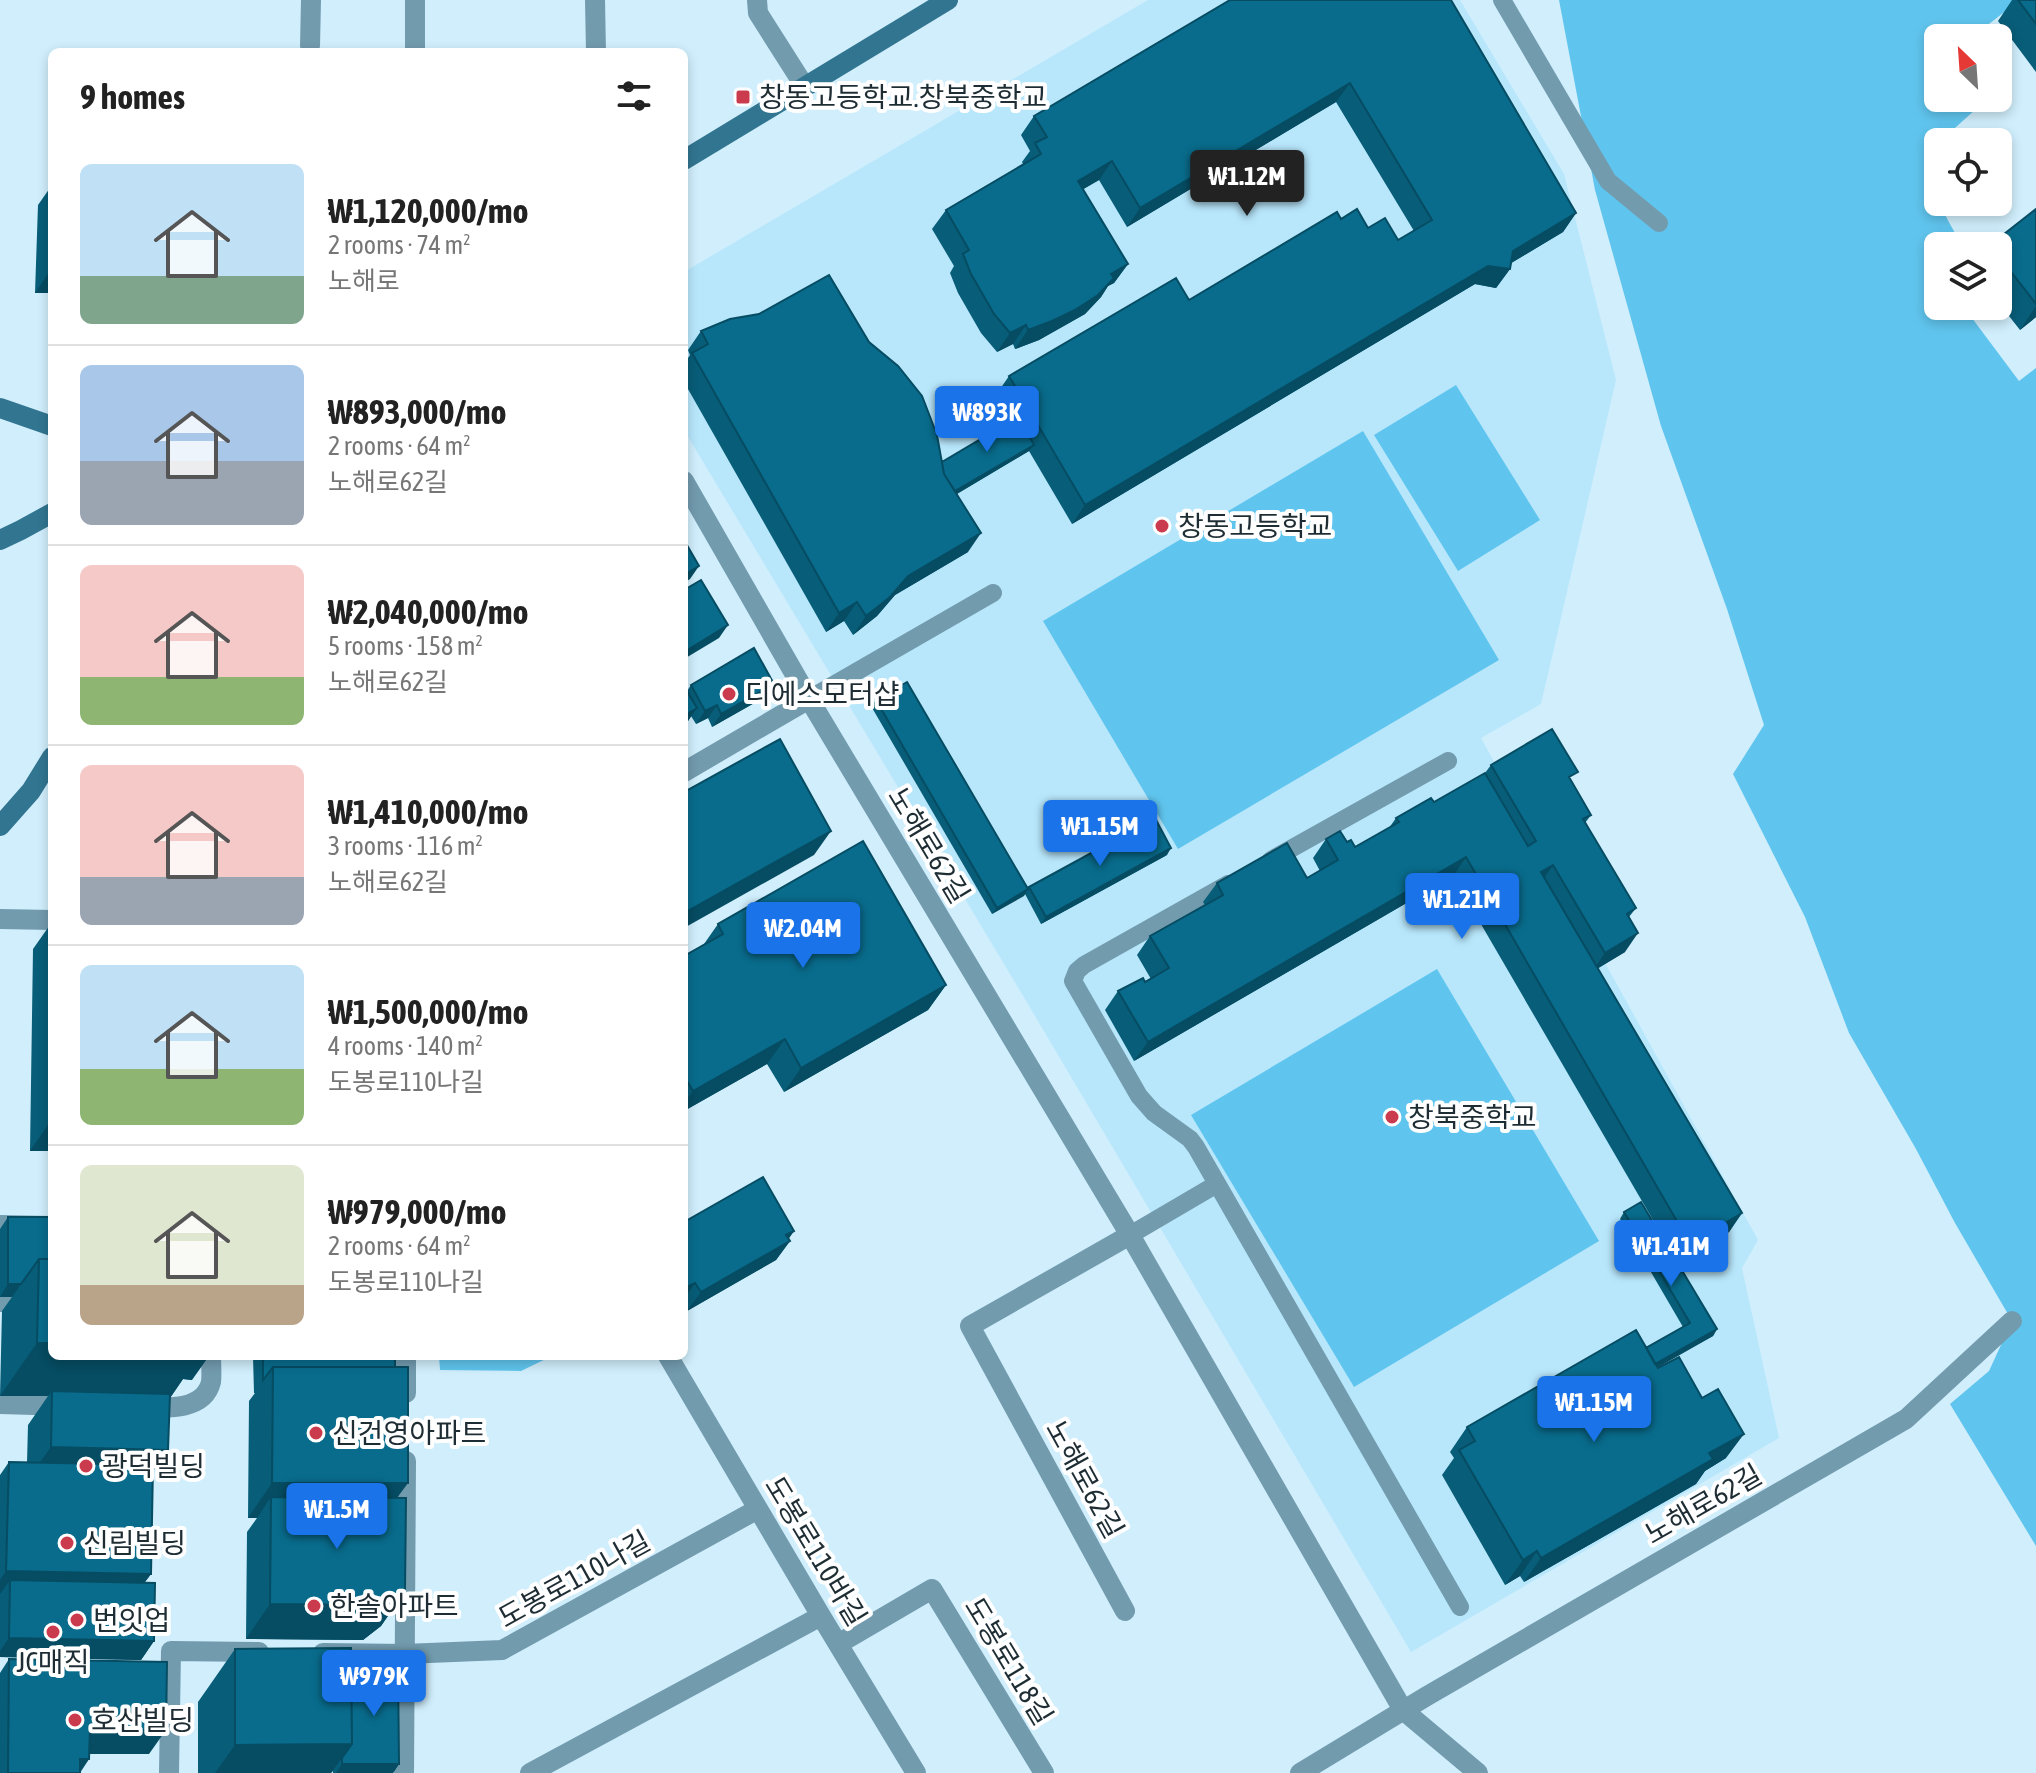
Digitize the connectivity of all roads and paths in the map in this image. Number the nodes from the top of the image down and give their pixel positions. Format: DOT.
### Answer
graph roads {
  1 [pos="311,0"];
  2 [pos="415,0"];
  3 [pos="595,0"];
  4 [pos="757,0"];
  5 [pos="948,0"];
  6 [pos="1502,0"];
  7 [pos="310,46"];
  8 [pos="415,48"];
  9 [pos="596,48"];
  10 [pos="805,87"];
  11 [pos="688,158"];
  12 [pos="1659,223"];
  13 [pos="0,408"];
  14 [pos="48,425"];
  15 [pos="688,488"];
  16 [pos="48,515"];
  17 [pos="0,540"];
  18 [pos="993,593"];
  19 [pos="809,699"];
  20 [pos="1448,761"];
  21 [pos="48,763"];
  22 [pos="688,770"];
  23 [pos="0,826"];
  24 [pos="0,919"];
  25 [pos="48,920"];
  26 [pos="1217,1184"];
  27 [pos="0,1225"];
  28 [pos="48,1226"];
  29 [pos="1130,1235"];
  30 [pos="0,1303"];
  31 [pos="48,1304"];
  32 [pos="2012,1321"];
  33 [pos="211,1360"];
  34 [pos="406,1360"];
  35 [pos="670,1360"];
  36 [pos="0,1404"];
  37 [pos="88,1406"];
  38 [pos="117,1407"];
  39 [pos="758,1509"];
  40 [pos="1460,1607"];
  41 [pos="1125,1611"];
  42 [pos="821,1616"];
  43 [pos="838,1644"];
  44 [pos="405,1654"];
  45 [pos="1403,1710"];
  46 [pos="169,1773"];
  47 [pos="404,1773"];
  48 [pos="530,1773"];
  49 [pos="916,1773"];
  50 [pos="1044,1773"];
  51 [pos="1300,1773"];
  52 [pos="1478,1773"];
  1 -- 7 [label="street"];
  2 -- 8 [label="street"];
  3 -- 9 [label="street"];
  4 -- 10 [label="street"];
  5 -- 10 [label="main road"];
  6 -- 12 [label="lane"];
  10 -- 11 [label="main road"];
  13 -- 14 [label="main road"];
  15 -- 19 [label="street, 노해로62길"];
  16 -- 17 [label="main road"];
  18 -- 19 [label="lane"];
  19 -- 22 [label="street"];
  19 -- 29 [label="street, 노해로62길"];
  20 -- 26 [label="lane"];
  21 -- 23 [label="main road"];
  24 -- 25 [label="street"];
  26 -- 29 [label="lane"];
  26 -- 40 [label="lane"];
  27 -- 28 [label="street"];
  29 -- 41 [label="street, 노해로62길"];
  29 -- 45 [label="street, 노해로62길"];
  30 -- 31 [label="lane"];
  32 -- 45 [label="street, 노해로62길"];
  33 -- 38 [label="street"];
  34 -- 44 [label="street"];
  35 -- 39 [label="street, 도봉로110바길"];
  36 -- 37 [label="street"];
  39 -- 42 [label="street, 도봉로110바길"];
  39 -- 44 [label="street, 도봉로110나길"];
  42 -- 43 [label="street, 도봉로110바길"];
  42 -- 48 [label="street"];
  43 -- 49 [label="street, 도봉로110바길"];
  43 -- 50 [label="street, 도봉로118길"];
  44 -- 46 [label="street, 도봉로110나길"];
  44 -- 47 [label="street"];
  45 -- 51 [label="street"];
  45 -- 52 [label="street, 노해로62길"];
}
